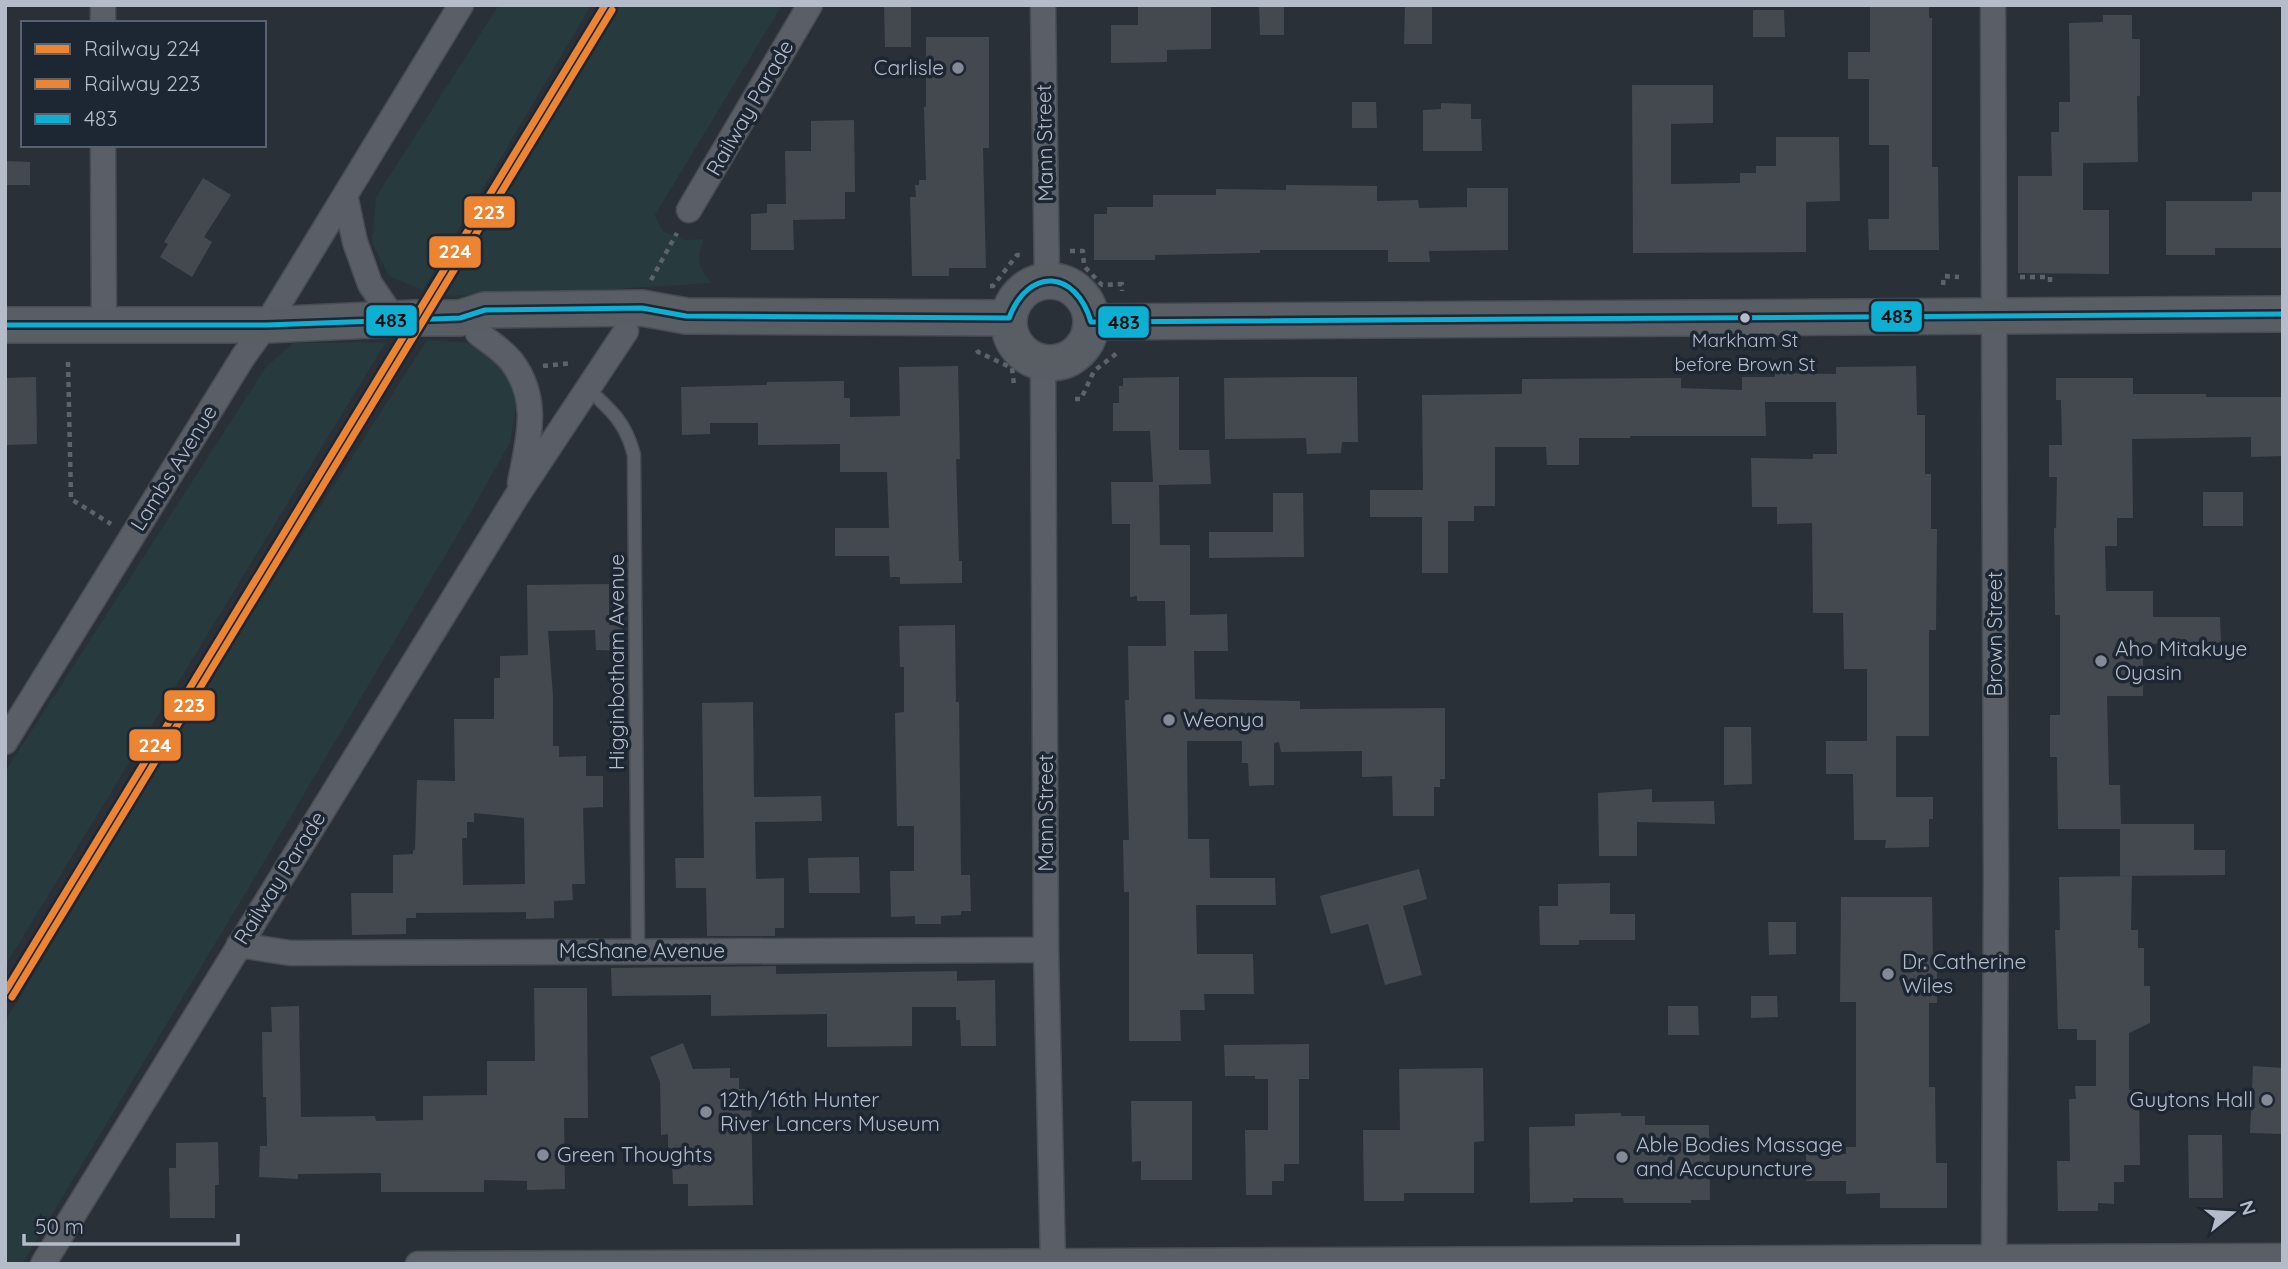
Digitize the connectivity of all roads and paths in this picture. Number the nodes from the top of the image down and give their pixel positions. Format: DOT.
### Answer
graph roads {
  1 [pos="461,5"];
  2 [pos="810,5"];
  3 [pos="1043,5"];
  4 [pos="1993,5"];
  5 [pos="103,147"];
  6 [pos="345,195"];
  7 [pos="689,211"];
  8 [pos="676,234"];
  9 [pos="1076,251"];
  10 [pos="1023,255"];
  11 [pos="1959,276"];
  12 [pos="2020,277"];
  13 [pos="1047,281"];
  14 [pos="648,285"];
  15 [pos="983,286"];
  16 [pos="2050,287"];
  17 [pos="1943,288"];
  18 [pos="1122,292"];
  19 [pos="2283,314"];
  20 [pos="686,316"];
  21 [pos="1993,317"];
  22 [pos="1009,318"];
  23 [pos="394,319"];
  24 [pos="1091,323"];
  25 [pos="5,325"];
  26 [pos="266,325"];
  27 [pos="104,326"];
  28 [pos="469,326"];
  29 [pos="626,331"];
  30 [pos="977,344"];
  31 [pos="1123,348"];
  32 [pos="68,362"];
  33 [pos="577,363"];
  34 [pos="1043,363"];
  35 [pos="540,366"];
  36 [pos="1015,388"];
  37 [pos="588,389"];
  38 [pos="1075,399"];
  39 [pos="518,494"];
  40 [pos="118,528"];
  41 [pos="5,742"];
  42 [pos="239,945"];
  43 [pos="1046,950"];
  44 [pos="638,951"];
  45 [pos="2283,1256"];
  46 [pos="1994,1260"];
  47 [pos="47,1263"];
  48 [pos="488,1263"];
  49 [pos="1053,1263"];
  50 [pos="418,1264"];
  1 -- 6 [label="street, Lambs Avenue"];
  2 -- 7 [label="street, Railway Parade"];
  3 -- 13 [label="street, Mann Street"];
  4 -- 21 [label="street, Brown Street"];
  5 -- 27 [label="street"];
  6 -- 23 [label="street"];
  6 -- 26 [label="street, Lambs Avenue"];
  8 -- 14 [label="path"];
  9 -- 18 [label="path"];
  10 -- 15 [label="path"];
  11 -- 17 [label="path"];
  12 -- 16 [label="path"];
  13 -- 22 [label="street"];
  13 -- 24 [label="street"];
  19 -- 21 [label="street"];
  20 -- 22 [label="street"];
  20 -- 28 [label="street"];
  20 -- 29 [label="street"];
  21 -- 24 [label="street"];
  21 -- 46 [label="street, Brown Street"];
  22 -- 34 [label="street"];
  23 -- 26 [label="street"];
  23 -- 28 [label="street"];
  24 -- 34 [label="street"];
  25 -- 27 [label="street"];
  26 -- 27 [label="street"];
  26 -- 41 [label="street, Lambs Avenue"];
  28 -- 29 [label="street"];
  28 -- 39 [label="street, Railway Parade"];
  29 -- 37 [label="street, Railway Parade"];
  30 -- 36 [label="path"];
  31 -- 38 [label="path"];
  32 -- 40 [label="path"];
  33 -- 35 [label="path"];
  34 -- 43 [label="street, Mann Street"];
  37 -- 39 [label="street, Railway Parade"];
  37 -- 44 [label="lane, Higginbotham Avenue"];
  39 -- 42 [label="street, Railway Parade"];
  42 -- 44 [label="street, McShane Avenue"];
  42 -- 47 [label="street, Railway Parade"];
  43 -- 44 [label="street, McShane Avenue"];
  43 -- 49 [label="street, Mann Street"];
  45 -- 46 [label="street"];
  46 -- 49 [label="street"];
  48 -- 49 [label="street"];
  48 -- 50 [label="street"];
}
